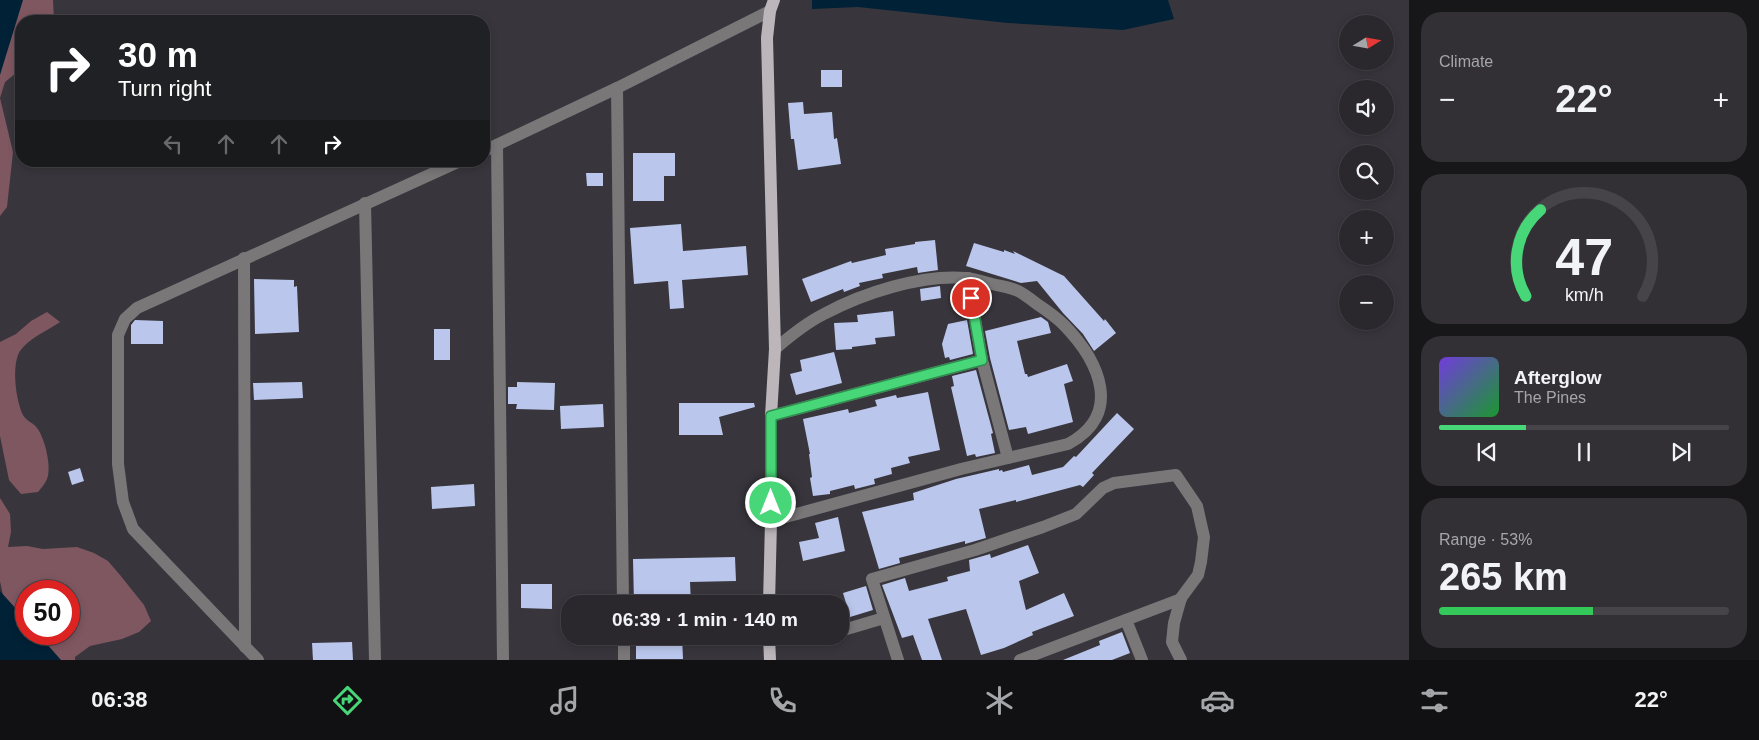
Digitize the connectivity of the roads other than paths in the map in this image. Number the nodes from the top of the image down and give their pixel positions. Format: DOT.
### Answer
graph roads {
  1 [pos="772,5"];
  2 [pos="617,88"];
  3 [pos="497,145"];
  4 [pos="490,148"];
  5 [pos="446,167"];
  6 [pos="365,203"];
  7 [pos="244,258"];
  8 [pos="968,278"];
  9 [pos="775,350"];
  10 [pos="982,360"];
  11 [pos="771,416"];
  12 [pos="1008,458"];
  13 [pos="771,520"];
  14 [pos="624,595"];
  15 [pos="769,595"];
  16 [pos="1182,599"];
  17 [pos="884,618"];
  18 [pos="1126,620"];
  19 [pos="849,628"];
  20 [pos="624,645"];
  21 [pos="770,645"];
  22 [pos="245,647"];
  23 [pos="258,660"];
  24 [pos="375,660"];
  25 [pos="503,660"];
  26 [pos="624,660"];
  27 [pos="770,660"];
  28 [pos="898,660"];
  29 [pos="1020,660"];
  30 [pos="1142,660"];
  31 [pos="1181,660"];
  1 -- 2 [label="street"];
  1 -- 9 [label="main road"];
  2 -- 3 [label="street"];
  2 -- 14 [label="street"];
  3 -- 4 [label="street"];
  3 -- 25 [label="street"];
  5 -- 6 [label="street"];
  6 -- 7 [label="street"];
  6 -- 24 [label="street"];
  7 -- 22 [label="street"];
  7 -- 22 [label="street"];
  8 -- 9 [label="street"];
  8 -- 10 [label="street"];
  8 -- 12 [label="street"];
  9 -- 11 [label="main road"];
  10 -- 11 [label="street"];
  10 -- 12 [label="street"];
  11 -- 13 [label="main road"];
  12 -- 13 [label="street"];
  13 -- 15 [label="main road"];
  16 -- 17 [label="street"];
  16 -- 18 [label="street"];
  16 -- 31 [label="street"];
  17 -- 19 [label="street"];
  17 -- 28 [label="street"];
  18 -- 29 [label="street"];
  18 -- 30 [label="street"];
  20 -- 26 [label="street"];
  21 -- 27 [label="main road"];
  22 -- 23 [label="street"];
}
